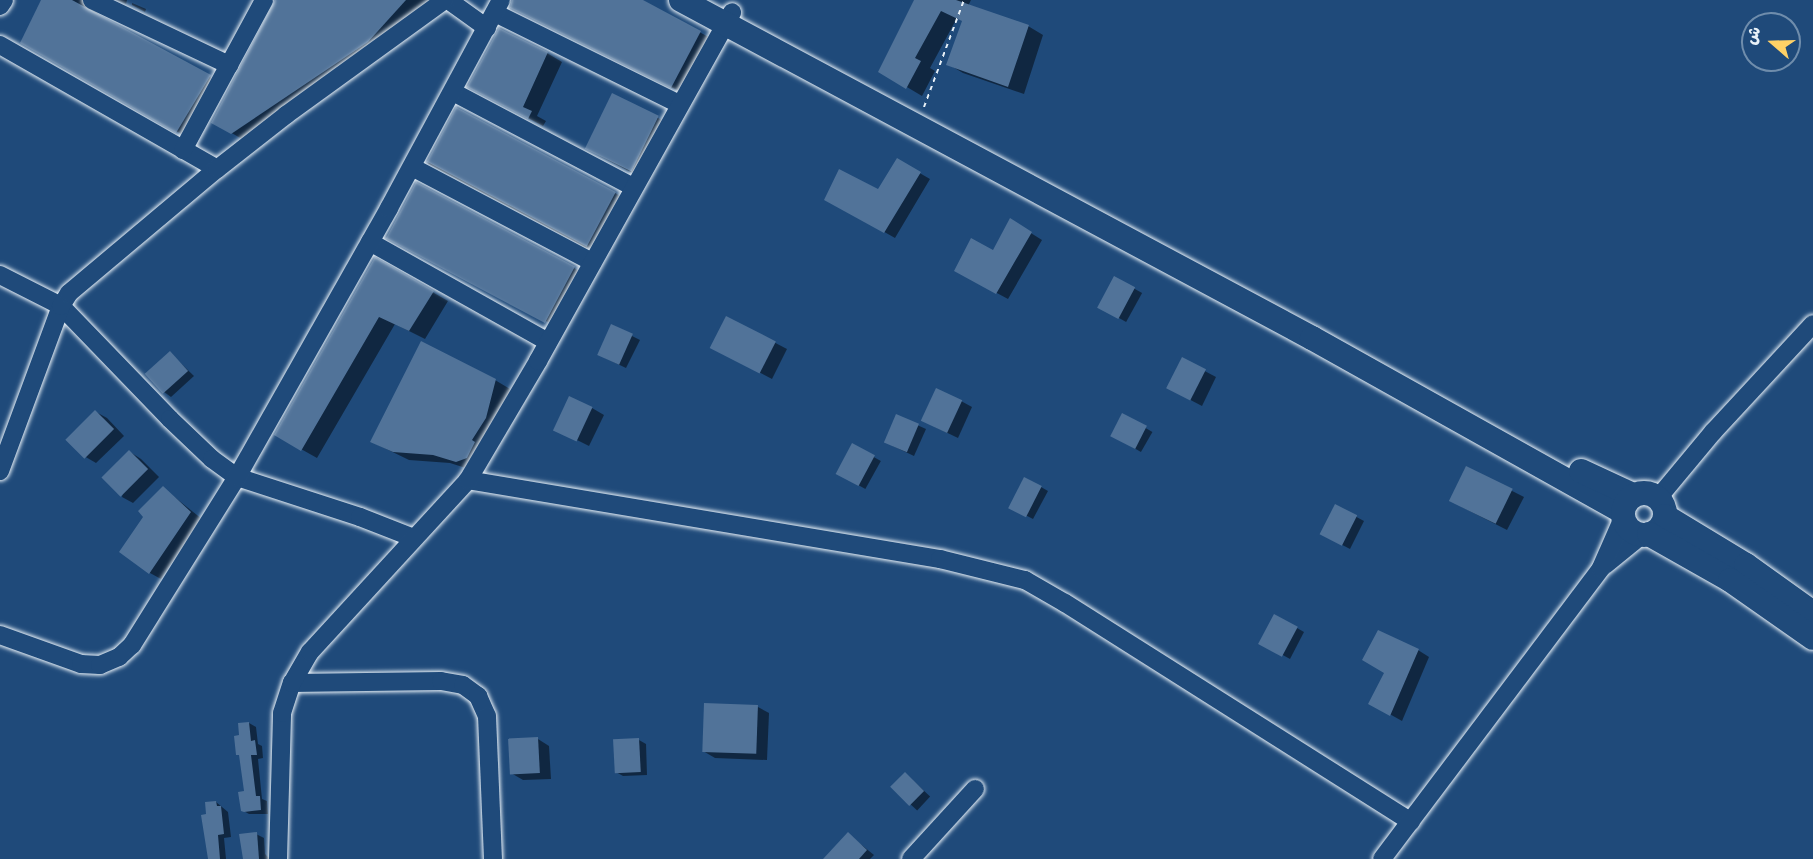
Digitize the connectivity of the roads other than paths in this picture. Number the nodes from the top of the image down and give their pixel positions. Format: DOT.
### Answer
graph roads {
  1 [pos="4,0"];
  2 [pos="92,0"];
  3 [pos="446,0"];
  4 [pos="681,0"];
  5 [pos="710,0"];
  6 [pos="262,1"];
  7 [pos="0,6"];
  8 [pos="494,14"];
  9 [pos="728,18"];
  10 [pos="0,45"];
  11 [pos="229,65"];
  12 [pos="453,92"];
  13 [pos="679,105"];
  14 [pos="183,150"];
  15 [pos="412,167"];
  16 [pos="217,169"];
  17 [pos="633,187"];
  18 [pos="370,242"];
  19 [pos="592,262"];
  20 [pos="0,275"];
  21 [pos="61,306"];
  22 [pos="1813,324"];
  23 [pos="548,342"];
  24 [pos="0,471"];
  25 [pos="237,477"];
  26 [pos="468,480"];
  27 [pos="1662,507"];
  28 [pos="1626,508"];
  29 [pos="1645,535"];
  30 [pos="414,538"];
  31 [pos="1601,568"];
  32 [pos="1813,613"];
  33 [pos="0,634"];
  34 [pos="1813,638"];
  35 [pos="292,683"];
  36 [pos="975,789"];
  37 [pos="1411,822"];
  38 [pos="278,859"];
  39 [pos="493,859"];
  40 [pos="911,859"];
  41 [pos="1382,859"];
  1 -- 7 [label="street"];
  2 -- 11 [label="street"];
  3 -- 8 [label="street"];
  3 -- 16 [label="street"];
  4 -- 9 [label="main road"];
  5 -- 9 [label="main road"];
  6 -- 11 [label="street"];
  8 -- 12 [label="street"];
  8 -- 13 [label="street"];
  9 -- 13 [label="street"];
  9 -- 28 [label="main road"];
  9 -- 28 [label="main road"];
  10 -- 14 [label="street"];
  11 -- 14 [label="street"];
  12 -- 15 [label="street"];
  12 -- 17 [label="street"];
  13 -- 17 [label="street"];
  14 -- 16 [label="street"];
  15 -- 18 [label="street"];
  15 -- 19 [label="street"];
  16 -- 21 [label="street"];
  17 -- 19 [label="street"];
  18 -- 23 [label="street"];
  18 -- 25 [label="street"];
  19 -- 23 [label="street"];
  20 -- 21 [label="street"];
  21 -- 24 [label="street"];
  21 -- 25 [label="street"];
  22 -- 27 [label="street"];
  23 -- 26 [label="street"];
  25 -- 30 [label="street"];
  25 -- 33 [label="street"];
  26 -- 30 [label="street"];
  26 -- 37 [label="street"];
  27 -- 28 [label="main road"];
  27 -- 29 [label="main road"];
  27 -- 32 [label="main road"];
  28 -- 29 [label="main road"];
  28 -- 31 [label="street"];
  29 -- 31 [label="street"];
  29 -- 34 [label="main road"];
  30 -- 35 [label="street"];
  31 -- 37 [label="street"];
  35 -- 38 [label="street"];
  35 -- 39 [label="street"];
  36 -- 40 [label="street"];
  37 -- 41 [label="street"];
}
